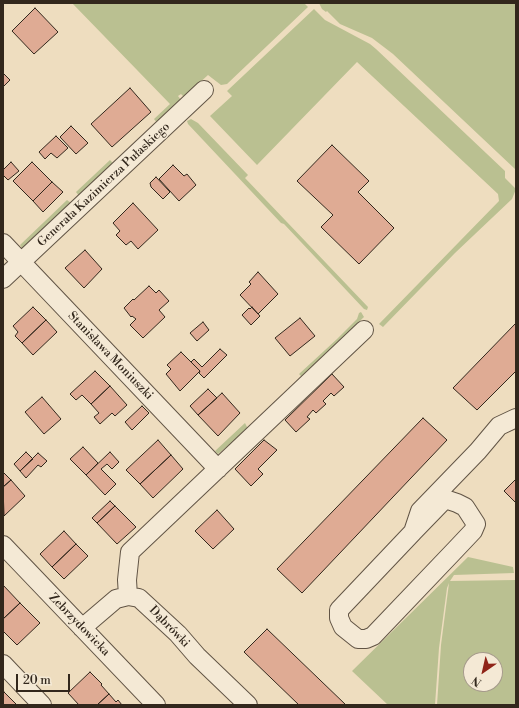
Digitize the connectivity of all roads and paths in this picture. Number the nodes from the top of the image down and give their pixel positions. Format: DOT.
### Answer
graph roads {
  1 [pos="204,90"];
  2 [pos="3,243"];
  3 [pos="21,262"];
  4 [pos="3,279"];
  5 [pos="364,330"];
  6 [pos="516,418"];
  7 [pos="218,469"];
  8 [pos="413,532"];
  9 [pos="3,545"];
  10 [pos="128,596"];
  11 [pos="82,628"];
  12 [pos="3,664"];
  13 [pos="42,705"];
  14 [pos="156,705"];
  15 [pos="248,705"];
  1 -- 3 [label="street, Generała Kazimierza Pułaskiego"];
  2 -- 3 [label="street, Stanisława Moniuszki"];
  3 -- 4 [label="street, Generała Kazimierza Pułaskiego"];
  3 -- 7 [label="street, Stanisława Moniuszki"];
  5 -- 7 [label="street"];
  6 -- 8 [label="street"];
  7 -- 10 [label="street"];
  8 -- 8 [label="street"];
  9 -- 11 [label="street, Zebrzydowicka"];
  10 -- 11 [label="street"];
  10 -- 15 [label="street, Dąbrówki"];
  11 -- 14 [label="street, Zebrzydowicka"];
  12 -- 13 [label="street"];
}
